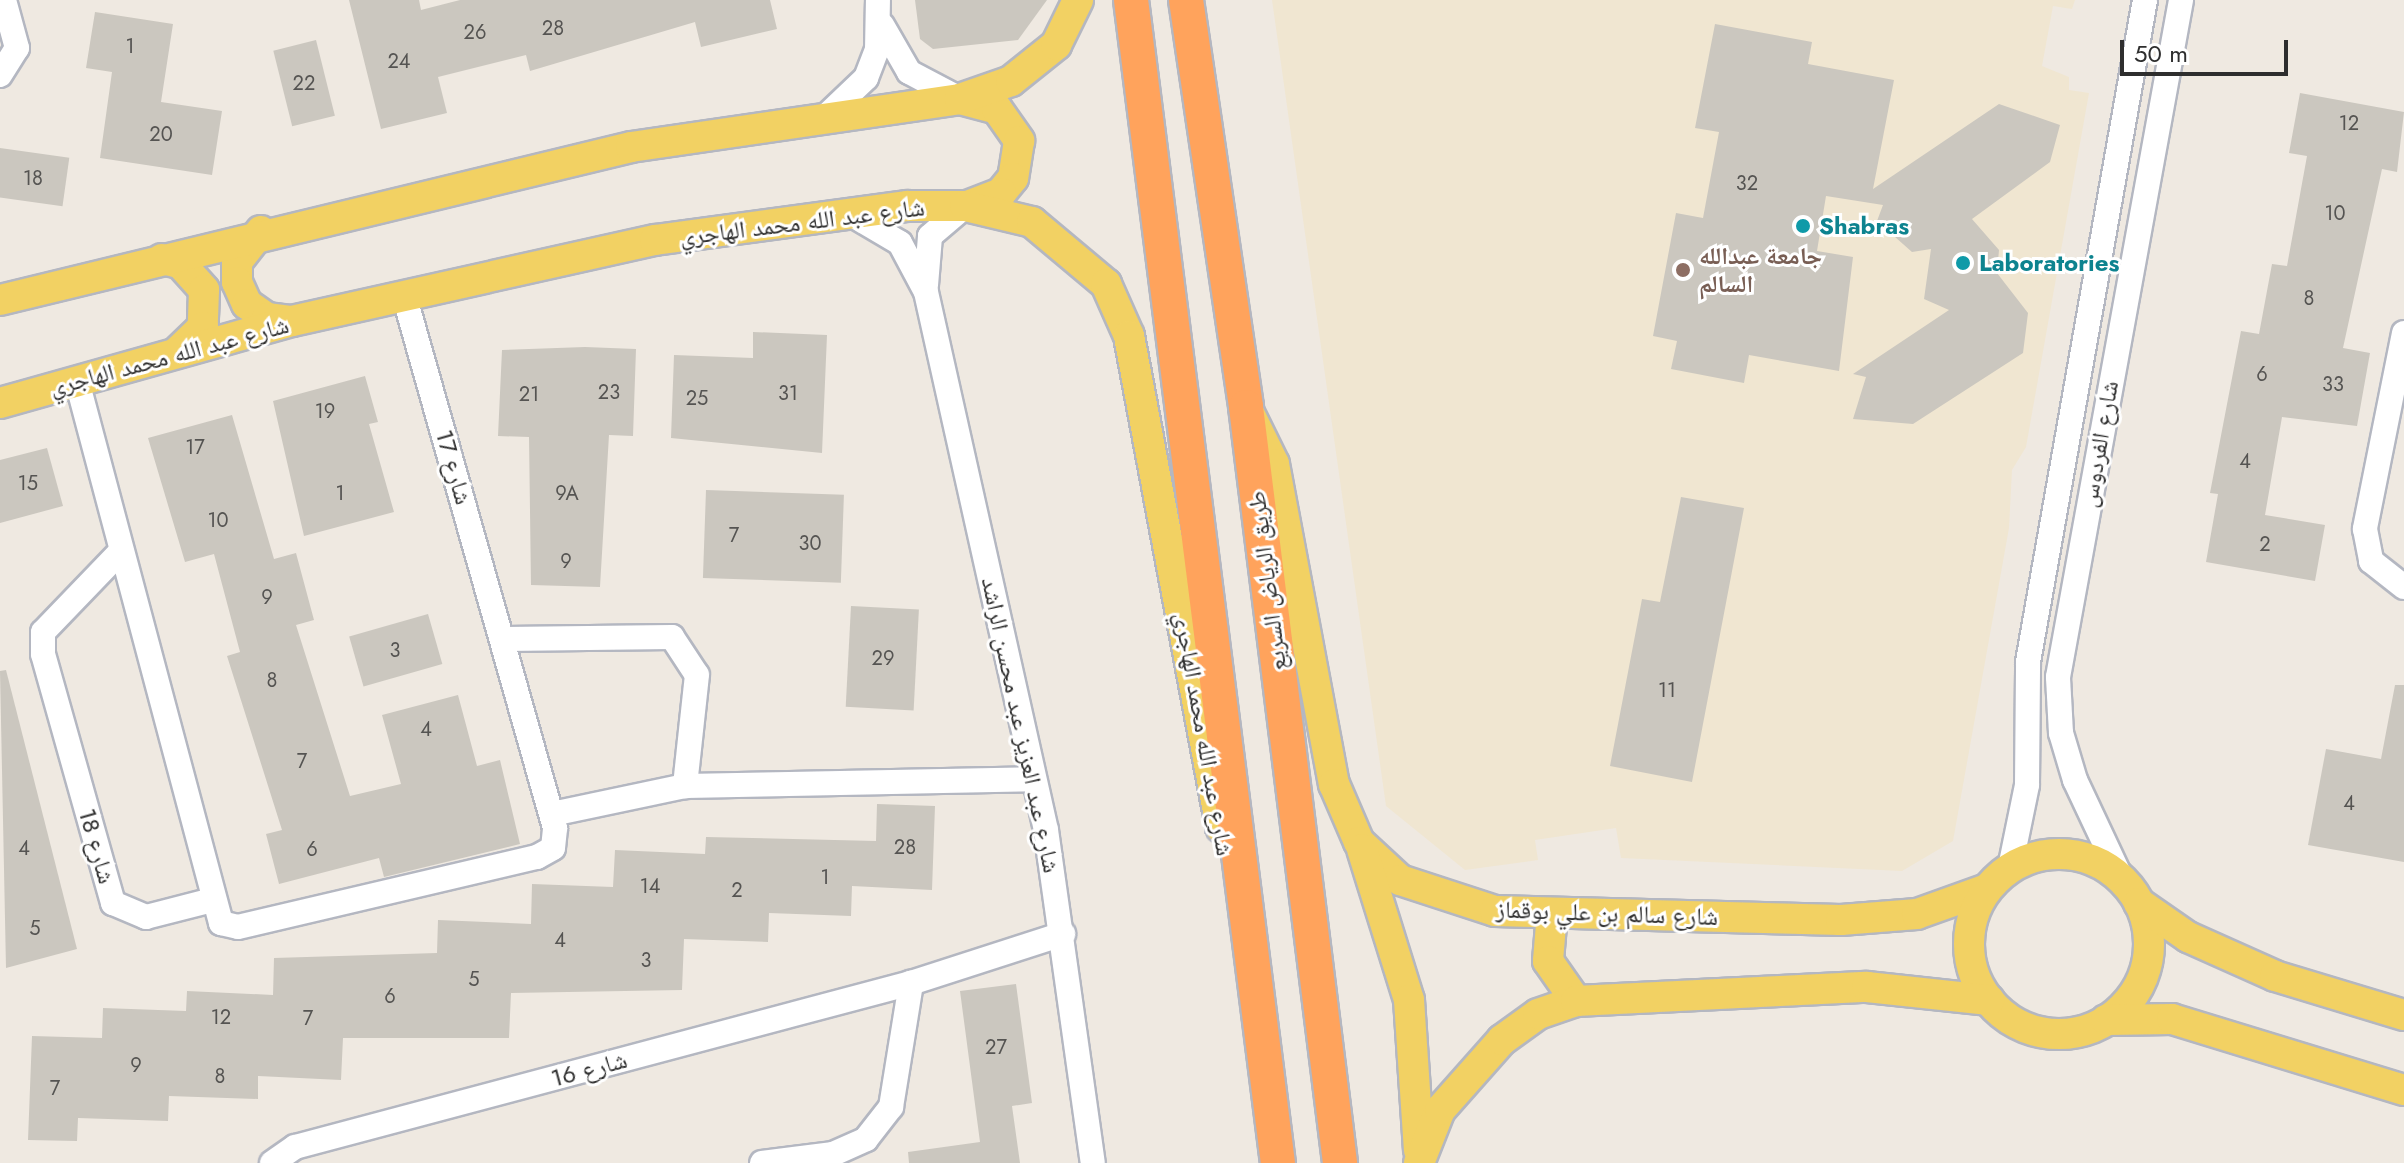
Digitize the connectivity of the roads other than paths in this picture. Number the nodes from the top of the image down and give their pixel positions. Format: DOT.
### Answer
graph roads {
  1 [pos="4,0"];
  2 [pos="1078,0"];
  3 [pos="1131,0"];
  4 [pos="1186,0"];
  5 [pos="2145,0"];
  6 [pos="2181,0"];
  7 [pos="879,11"];
  8 [pos="0,75"];
  9 [pos="960,99"];
  10 [pos="824,118"];
  11 [pos="965,206"];
  12 [pos="849,213"];
  13 [pos="261,231"];
  14 [pos="162,259"];
  15 [pos="926,292"];
  16 [pos="404,295"];
  17 [pos="0,300"];
  18 [pos="292,321"];
  19 [pos="2404,333"];
  20 [pos="176,353"];
  21 [pos="77,381"];
  22 [pos="0,403"];
  23 [pos="1246,407"];
  24 [pos="121,551"];
  25 [pos="2404,587"];
  26 [pos="505,639"];
  27 [pos="1034,779"];
  28 [pos="685,786"];
  29 [pos="552,814"];
  30 [pos="1359,842"];
  31 [pos="2010,868"];
  32 [pos="1987,889"];
  33 [pos="2131,892"];
  34 [pos="212,900"];
  35 [pos="1552,913"];
  36 [pos="1063,934"];
  37 [pos="911,983"];
  38 [pos="1989,1000"];
  39 [pos="1576,1001"];
  40 [pos="2404,1015"];
  41 [pos="2106,1020"];
  42 [pos="1261,1048"];
  43 [pos="2404,1090"];
  44 [pos="1336,1127"];
  45 [pos="1419,1159"];
  46 [pos="272,1163"];
  47 [pos="762,1163"];
  48 [pos="1093,1163"];
  49 [pos="1278,1163"];
  50 [pos="1340,1163"];
  51 [pos="1352,1163"];
  1 -- 8 [label="street"];
  2 -- 9 [label="main road"];
  3 -- 42 [label="highway"];
  4 -- 23 [label="highway, طريق الرياض السريع"];
  5 -- 31 [label="street, شارع الفردوس"];
  6 -- 33 [label="street, شارع الفردوس"];
  7 -- 9 [label="street"];
  7 -- 10 [label="street"];
  9 -- 10 [label="main road"];
  9 -- 11 [label="main road"];
  10 -- 13 [label="main road"];
  11 -- 12 [label="main road, شارع عبد الله محمد الهاجري"];
  11 -- 15 [label="street, شارع عبد العزيز عبد محسن الراشد"];
  11 -- 42 [label="main road, شارع عبد الله محمد الهاجري"];
  12 -- 15 [label="street, شارع عبد العزيز عبد محسن الراشد"];
  12 -- 16 [label="main road, شارع عبد الله محمد الهاجري"];
  13 -- 14 [label="main road"];
  13 -- 18 [label="main road"];
  14 -- 17 [label="main road"];
  14 -- 20 [label="main road"];
  15 -- 27 [label="street, شارع عبد العزيز عبد محسن الراشد"];
  16 -- 18 [label="main road, شارع عبد الله محمد الهاجري"];
  16 -- 26 [label="street, شارع 17"];
  18 -- 20 [label="main road, شارع عبد الله محمد الهاجري"];
  19 -- 25 [label="street"];
  20 -- 21 [label="main road, شارع عبد الله محمد الهاجري"];
  21 -- 22 [label="main road, شارع عبد الله محمد الهاجري"];
  21 -- 24 [label="street"];
  23 -- 30 [label="main road, شارع سالم بن علي بوقماز"];
  23 -- 44 [label="highway, طريق الرياض السريع"];
  24 -- 34 [label="street"];
  24 -- 34 [label="street, شارع 18"];
  26 -- 28 [label="street"];
  26 -- 29 [label="street, شارع 17"];
  27 -- 28 [label="street"];
  27 -- 36 [label="street, شارع عبد العزيز عبد محسن الراشد"];
  28 -- 29 [label="street"];
  29 -- 34 [label="street"];
  30 -- 35 [label="main road, شارع سالم بن علي بوقماز"];
  30 -- 45 [label="main road"];
  31 -- 32 [label="main road"];
  31 -- 33 [label="main road"];
  32 -- 35 [label="main road, شارع سالم بن علي بوقماز"];
  32 -- 38 [label="main road"];
  33 -- 40 [label="main road"];
  33 -- 41 [label="main road"];
  35 -- 39 [label="main road"];
  36 -- 37 [label="street, شارع 16"];
  36 -- 48 [label="street, شارع عبد العزيز عبد محسن الراشد"];
  37 -- 46 [label="street, شارع 16"];
  37 -- 47 [label="street"];
  38 -- 39 [label="main road"];
  38 -- 41 [label="main road"];
  39 -- 45 [label="main road"];
  41 -- 43 [label="main road"];
  42 -- 49 [label="highway"];
  44 -- 50 [label="highway, طريق الرياض السريع"];
  44 -- 51 [label="highway"];
}
